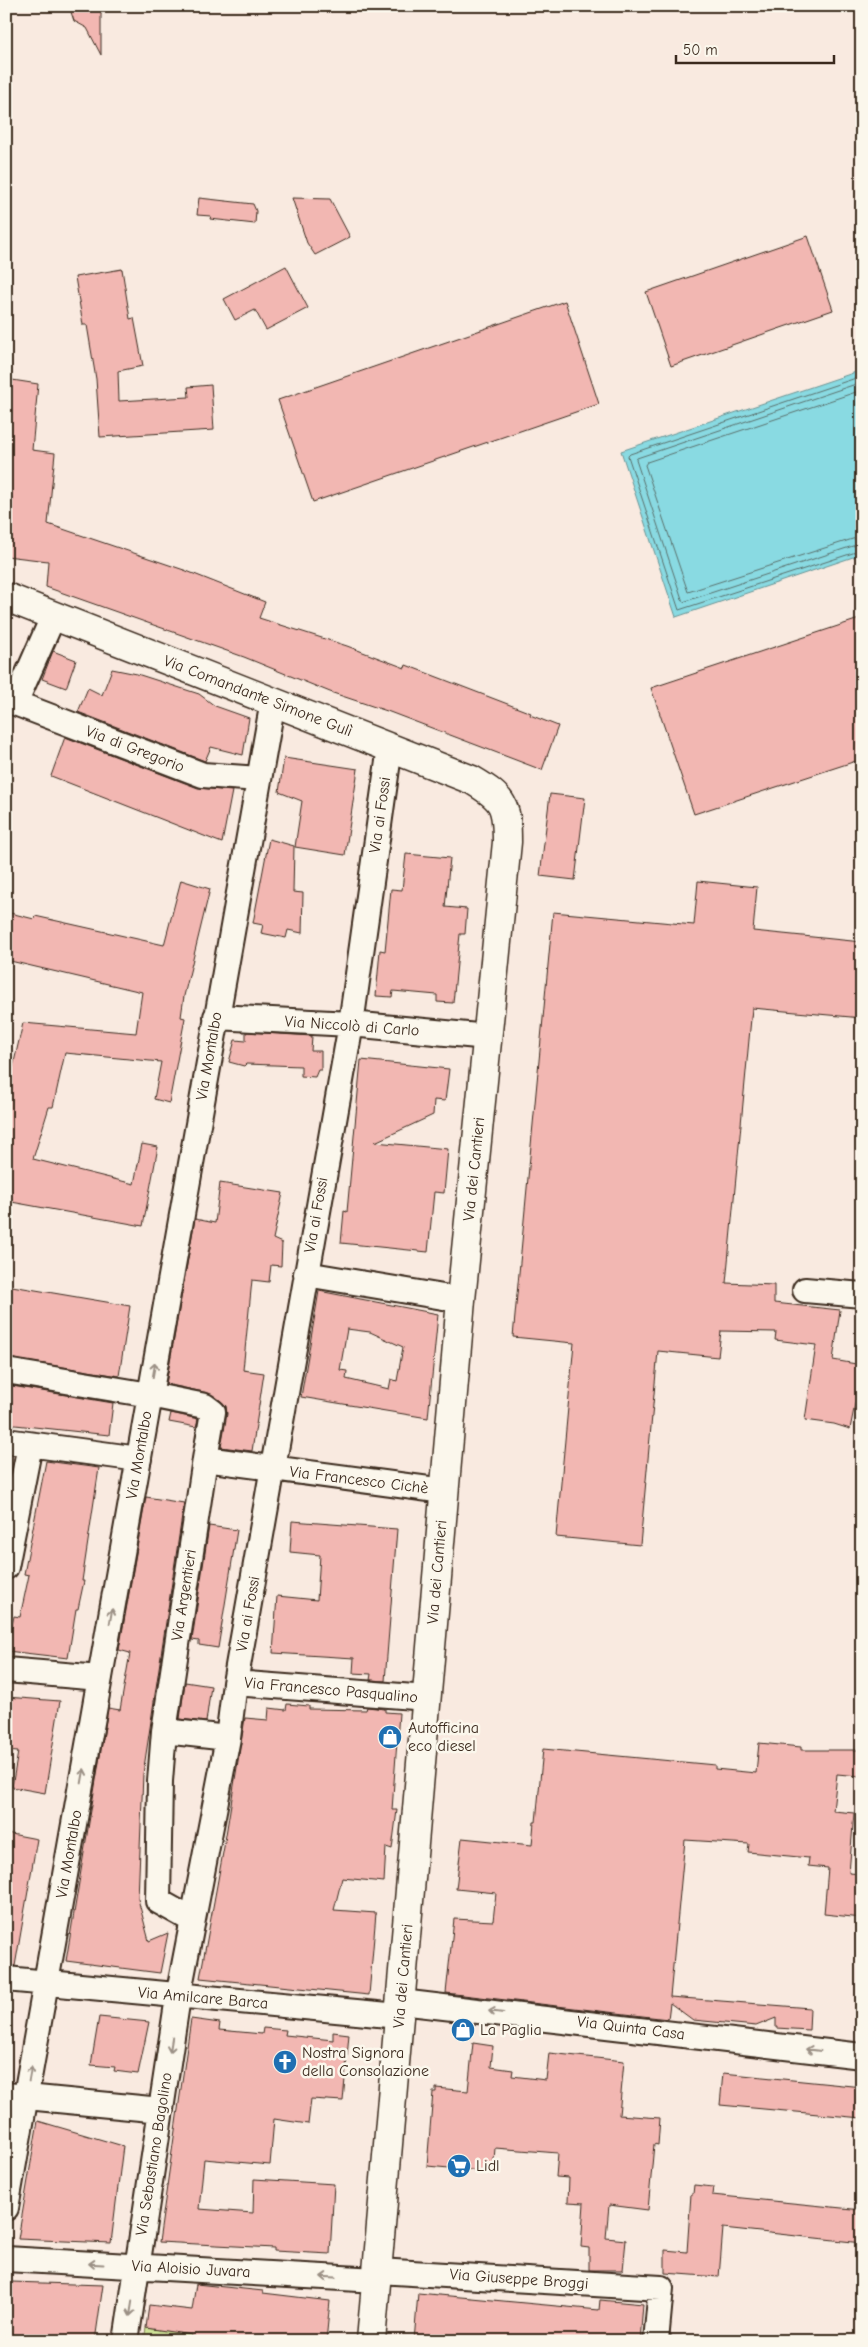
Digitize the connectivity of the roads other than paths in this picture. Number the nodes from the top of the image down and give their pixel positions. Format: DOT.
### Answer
graph roads {
  1 [pos="6,597"];
  2 [pos="53,617"];
  3 [pos="11,702"];
  4 [pos="272,702"];
  5 [pos="390,747"];
  6 [pos="258,779"];
  7 [pos="503,804"];
  8 [pos="216,1017"];
  9 [pos="351,1024"];
  10 [pos="488,1037"];
  11 [pos="306,1274"];
  12 [pos="805,1290"];
  13 [pos="862,1295"];
  14 [pos="461,1300"];
  15 [pos="6,1371"];
  16 [pos="150,1394"];
  17 [pos="6,1441"];
  18 [pos="30,1445"];
  19 [pos="139,1458"];
  20 [pos="205,1460"];
  21 [pos="274,1469"];
  22 [pos="444,1491"];
  23 [pos="6,1568"];
  24 [pos="6,1670"];
  25 [pos="100,1678"];
  26 [pos="235,1683"];
  27 [pos="427,1698"];
  28 [pos="164,1731"];
  29 [pos="228,1738"];
  30 [pos="192,1920"];
  31 [pos="6,1979"];
  32 [pos="46,1982"];
  33 [pos="178,1997"];
  34 [pos="400,2009"];
  35 [pos="862,2056"];
  36 [pos="16,2097"];
  37 [pos="161,2110"];
  38 [pos="6,2208"];
  39 [pos="6,2259"];
  40 [pos="137,2266"];
  41 [pos="377,2275"];
  42 [pos="126,2341"];
  43 [pos="371,2341"];
  44 [pos="656,2341"];
  1 -- 2 [label="main road, Via Comandante Simone Gulì"];
  2 -- 3 [label="street, Via di Gregorio"];
  2 -- 4 [label="main road, Via Comandante Simone Gulì"];
  3 -- 6 [label="street, Via di Gregorio"];
  4 -- 5 [label="main road, Via Comandante Simone Gulì"];
  4 -- 6 [label="street, Via Montalbo"];
  5 -- 7 [label="main road, Via Comandante Simone Gulì"];
  5 -- 9 [label="street, Via ai Fossi"];
  6 -- 8 [label="street, Via Montalbo"];
  7 -- 10 [label="main road, Via dei Cantieri"];
  8 -- 9 [label="street, Via Niccolò di Carlo"];
  16 -- 8 [label="street, Via Montalbo, one-way"];
  9 -- 10 [label="street, Via Niccolò di Carlo"];
  9 -- 11 [label="street, Via ai Fossi"];
  10 -- 14 [label="main road, Via dei Cantieri"];
  11 -- 14 [label="street"];
  11 -- 21 [label="street, Via ai Fossi"];
  12 -- 13 [label="street"];
  14 -- 22 [label="main road, Via dei Cantieri"];
  15 -- 16 [label="street"];
  16 -- 19 [label="street, Via Montalbo"];
  16 -- 20 [label="street, Via Argentieri"];
  17 -- 18 [label="street"];
  18 -- 19 [label="street"];
  18 -- 23 [label="street"];
  25 -- 19 [label="street, Via Montalbo, one-way"];
  20 -- 21 [label="street, Via Francesco Cichè"];
  20 -- 28 [label="street, Via Argentieri"];
  21 -- 22 [label="street, Via Francesco Cichè"];
  21 -- 26 [label="street, Via ai Fossi"];
  22 -- 27 [label="main road, Via dei Cantieri"];
  24 -- 25 [label="street"];
  32 -- 25 [label="street, Via Montalbo, one-way"];
  26 -- 27 [label="street, Via Francesco Pasqualino"];
  26 -- 29 [label="street, Via ai Fossi"];
  27 -- 34 [label="main road, Via dei Cantieri"];
  28 -- 29 [label="street"];
  28 -- 30 [label="street, Via Argentieri"];
  29 -- 30 [label="street, Via ai Fossi"];
  30 -- 33 [label="street, Via Sebastiano Bagolino"];
  31 -- 32 [label="street, Via Amilcare Barca"];
  32 -- 33 [label="street, Via Amilcare Barca"];
  36 -- 32 [label="street, Via Montalbo, one-way"];
  33 -- 34 [label="street, Via Amilcare Barca"];
  33 -- 37 [label="street, Via Sebastiano Bagolino, one-way"];
  35 -- 34 [label="street, Via Quinta Casa, one-way"];
  34 -- 41 [label="main road, Via dei Cantieri"];
  36 -- 37 [label="street"];
  36 -- 38 [label="street, Via Montalbo"];
  37 -- 40 [label="street, Via Sebastiano Bagolino"];
  40 -- 39 [label="street, Via Aloisio Juvara, one-way"];
  41 -- 40 [label="street, Via Aloisio Juvara, one-way"];
  40 -- 42 [label="street, Via Sebastiano Bagolino, one-way"];
  41 -- 43 [label="main road, Via dei Cantieri"];
  41 -- 44 [label="street, Via Giuseppe Broggi"];
}
